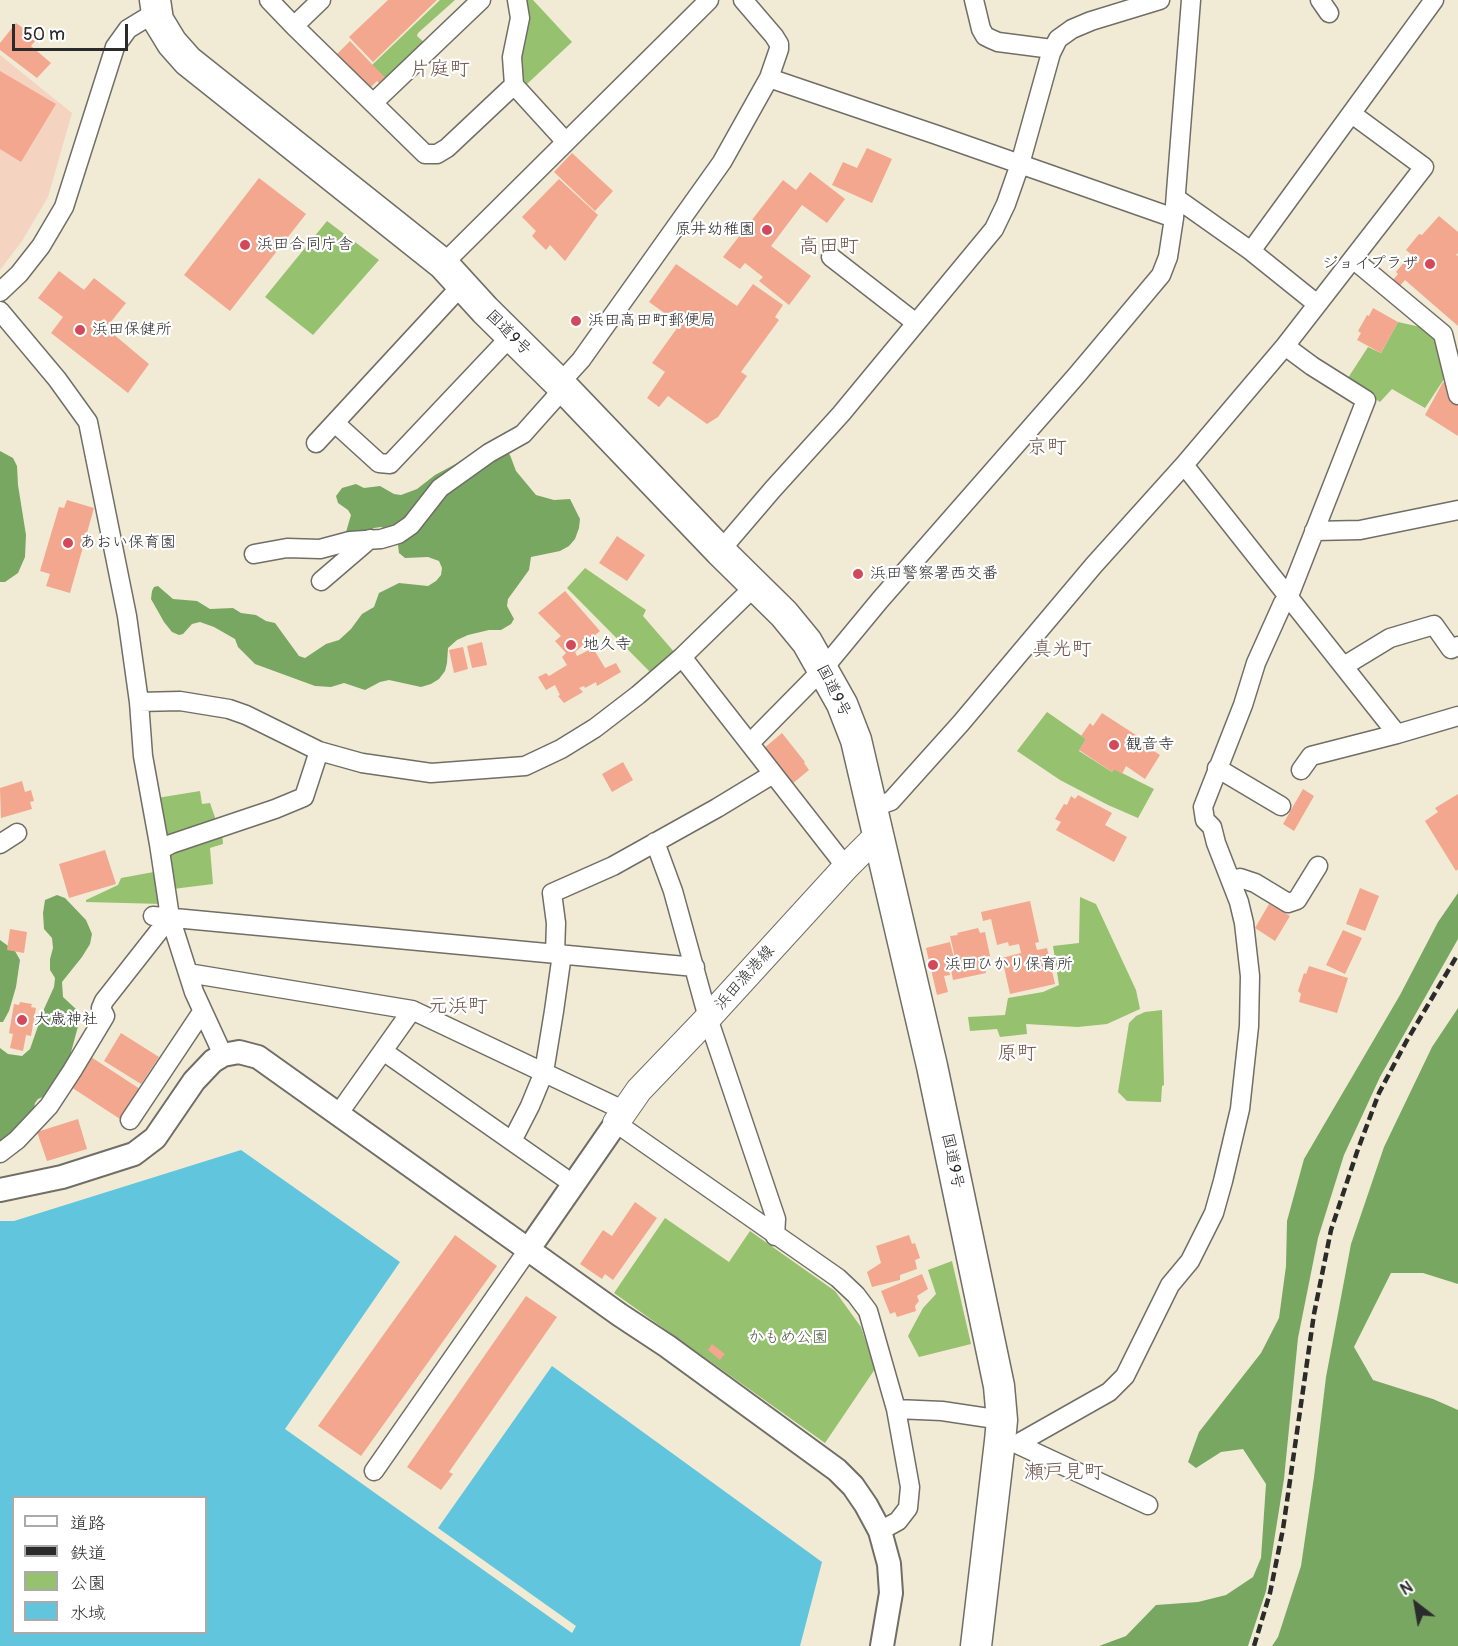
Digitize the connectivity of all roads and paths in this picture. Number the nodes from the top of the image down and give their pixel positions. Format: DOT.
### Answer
graph roads {
  1 [pos="269,0"];
  2 [pos="321,0"];
  3 [pos="481,0"];
  4 [pos="517,0"];
  5 [pos="709,0"];
  6 [pos="743,0"];
  7 [pos="974,0"];
  8 [pos="1160,0"];
  9 [pos="1191,0"];
  10 [pos="1434,0"];
  11 [pos="156,6"];
  12 [pos="294,26"];
  13 [pos="1053,49"];
  14 [pos="769,78"];
  15 [pos="514,85"];
  16 [pos="373,103"];
  17 [pos="1352,114"];
  18 [pos="566,142"];
  19 [pos="1020,164"];
  20 [pos="1176,198"];
  21 [pos="1174,218"];
  22 [pos="1251,251"];
  23 [pos="831,257"];
  24 [pos="1353,259"];
  25 [pos="452,274"];
  26 [pos="0,292"];
  27 [pos="1317,304"];
  28 [pos="0,311"];
  29 [pos="916,323"];
  30 [pos="511,336"];
  31 [pos="1285,346"];
  32 [pos="562,386"];
  33 [pos="1458,394"];
  34 [pos="335,423"];
  35 [pos="316,443"];
  36 [pos="1184,465"];
  37 [pos="1458,510"];
  38 [pos="1314,531"];
  39 [pos="370,539"];
  40 [pos="720,551"];
  41 [pos="254,554"];
  42 [pos="321,581"];
  43 [pos="756,585"];
  44 [pos="1289,596"];
  45 [pos="1458,646"];
  46 [pos="682,657"];
  47 [pos="1344,666"];
  48 [pos="823,669"];
  49 [pos="139,702"];
  50 [pos="1458,716"];
  51 [pos="1398,734"];
  52 [pos="750,743"];
  53 [pos="319,751"];
  54 [pos="1217,768"];
  55 [pos="1301,770"];
  56 [pos="773,774"];
  57 [pos="1281,806"];
  58 [pos="874,822"];
  59 [pos="17,833"];
  60 [pos="655,842"];
  61 [pos="0,844"];
  62 [pos="160,850"];
  63 [pos="1318,866"];
  64 [pos="846,867"];
  65 [pos="1232,881"];
  66 [pos="161,916"];
  67 [pos="558,954"];
  68 [pos="694,967"];
  69 [pos="188,973"];
  70 [pos="412,1010"];
  71 [pos="202,1012"];
  72 [pos="708,1018"];
  73 [pos="383,1051"];
  74 [pos="223,1055"];
  75 [pos="544,1072"];
  76 [pos="339,1113"];
  77 [pos="621,1117"];
  78 [pos="129,1120"];
  79 [pos="512,1141"];
  80 [pos="0,1153"];
  81 [pos="573,1184"];
  82 [pos="0,1190"];
  83 [pos="775,1236"];
  84 [pos="528,1250"];
  85 [pos="896,1409"];
  86 [pos="1006,1435"];
  87 [pos="374,1471"];
  88 [pos="1148,1505"];
  89 [pos="880,1531"];
  90 [pos="882,1646"];
  91 [pos="976,1646"];
  1 -- 12 [label="street"];
  2 -- 12 [label="street"];
  3 -- 16 [label="street"];
  4 -- 15 [label="street"];
  5 -- 18 [label="street"];
  6 -- 14 [label="street"];
  7 -- 13 [label="street"];
  8 -- 13 [label="street"];
  9 -- 20 [label="street"];
  10 -- 17 [label="street"];
  11 -- 25 [label="highway, 国道9号"];
  11 -- 26 [label="street"];
  12 -- 16 [label="street"];
  13 -- 19 [label="street"];
  14 -- 19 [label="street"];
  14 -- 32 [label="street"];
  15 -- 16 [label="street"];
  15 -- 18 [label="street"];
  17 -- 22 [label="street"];
  17 -- 24 [label="street"];
  18 -- 25 [label="street"];
  19 -- 21 [label="street"];
  19 -- 29 [label="street"];
  20 -- 21 [label="street"];
  20 -- 22 [label="street"];
  21 -- 48 [label="street"];
  22 -- 27 [label="street"];
  23 -- 29 [label="street"];
  24 -- 27 [label="street"];
  24 -- 33 [label="street"];
  25 -- 30 [label="highway, 国道9号"];
  25 -- 34 [label="street"];
  27 -- 31 [label="street"];
  28 -- 49 [label="street"];
  29 -- 40 [label="street"];
  30 -- 32 [label="highway, 国道9号"];
  30 -- 34 [label="street"];
  31 -- 36 [label="street"];
  31 -- 38 [label="street"];
  32 -- 39 [label="street"];
  32 -- 40 [label="highway, 国道9号"];
  34 -- 35 [label="street"];
  36 -- 44 [label="street"];
  36 -- 58 [label="street"];
  37 -- 38 [label="street"];
  38 -- 44 [label="street"];
  39 -- 41 [label="street"];
  39 -- 42 [label="street"];
  40 -- 43 [label="highway, 国道9号"];
  43 -- 46 [label="street"];
  43 -- 48 [label="highway, 国道9号"];
  44 -- 47 [label="street"];
  44 -- 54 [label="street"];
  45 -- 47 [label="street"];
  46 -- 52 [label="street"];
  46 -- 53 [label="street"];
  47 -- 51 [label="street"];
  48 -- 52 [label="street"];
  48 -- 58 [label="highway, 国道9号"];
  49 -- 53 [label="street"];
  49 -- 62 [label="street"];
  50 -- 51 [label="street"];
  51 -- 55 [label="street"];
  52 -- 56 [label="street"];
  53 -- 62 [label="street"];
  54 -- 57 [label="street"];
  54 -- 65 [label="street"];
  56 -- 60 [label="street"];
  56 -- 64 [label="street"];
  58 -- 64 [label="main road, 浜田漁港線"];
  58 -- 86 [label="highway, 国道9号"];
  59 -- 61 [label="street"];
  60 -- 67 [label="street"];
  60 -- 68 [label="street"];
  62 -- 66 [label="street"];
  63 -- 65 [label="street"];
  64 -- 72 [label="main road, 浜田漁港線"];
  65 -- 86 [label="street"];
  66 -- 67 [label="street"];
  66 -- 69 [label="street"];
  66 -- 80 [label="street"];
  67 -- 68 [label="street"];
  67 -- 75 [label="street"];
  68 -- 72 [label="street"];
  69 -- 70 [label="street"];
  69 -- 71 [label="street"];
  70 -- 73 [label="street"];
  70 -- 75 [label="street"];
  71 -- 74 [label="street"];
  71 -- 78 [label="street"];
  72 -- 77 [label="main road, 浜田漁港線"];
  72 -- 83 [label="street"];
  73 -- 76 [label="street"];
  73 -- 79 [label="street"];
  74 -- 76 [label="street"];
  74 -- 82 [label="street"];
  75 -- 77 [label="street"];
  75 -- 79 [label="street"];
  76 -- 84 [label="street"];
  77 -- 81 [label="street"];
  77 -- 83 [label="street"];
  79 -- 81 [label="street"];
  81 -- 84 [label="street"];
  83 -- 85 [label="street"];
  84 -- 87 [label="street"];
  84 -- 89 [label="street"];
  85 -- 86 [label="street"];
  85 -- 89 [label="street"];
  86 -- 88 [label="street"];
  86 -- 91 [label="highway, 国道9号"];
  89 -- 90 [label="street"];
}
